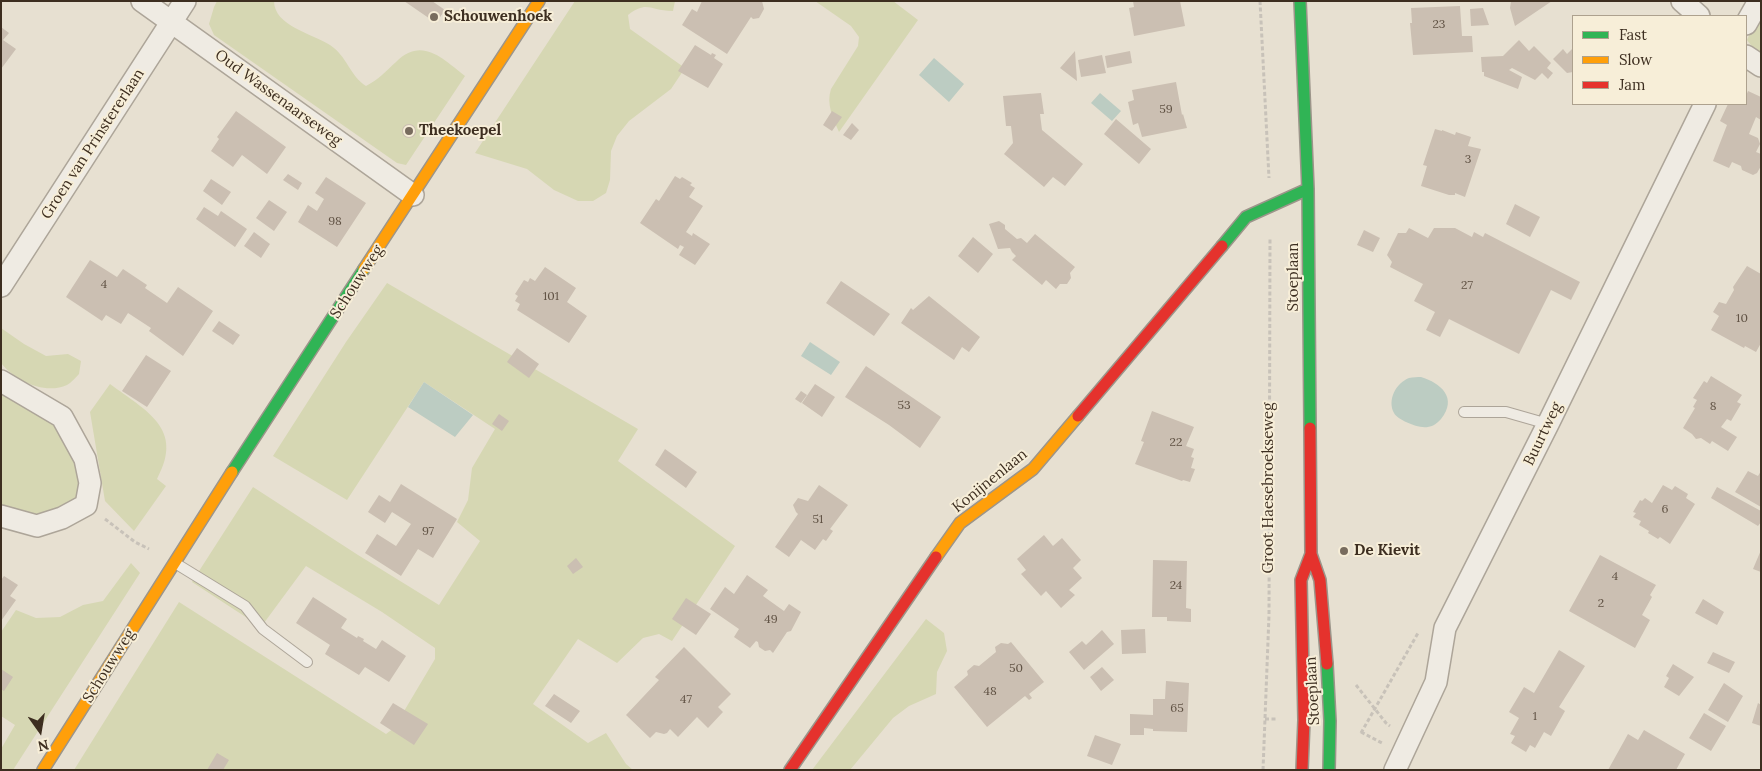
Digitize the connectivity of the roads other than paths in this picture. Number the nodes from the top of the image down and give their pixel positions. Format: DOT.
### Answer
graph roads {
  1 [pos="142,1"];
  2 [pos="185,1"];
  3 [pos="540,1"];
  4 [pos="1300,1"];
  5 [pos="1682,1"];
  6 [pos="1759,1"];
  7 [pos="1698,15"];
  8 [pos="171,22"];
  9 [pos="1747,22"];
  10 [pos="1747,57"];
  11 [pos="1761,66"];
  12 [pos="1705,105"];
  13 [pos="1308,189"];
  14 [pos="413,195"];
  15 [pos="1,286"];
  16 [pos="1,381"];
  17 [pos="1464,412"];
  18 [pos="1548,424"];
  19 [pos="1,516"];
  20 [pos="1310,554"];
  21 [pos="174,562"];
  22 [pos="307,662"];
  23 [pos="43,770"];
  24 [pos="790,770"];
  25 [pos="1302,770"];
  26 [pos="1329,770"];
  27 [pos="1395,770"];
  1 -- 8 [label="street, Oud Wassenaarseweg"];
  2 -- 8 [label="street, Groen van Prinstererlaan"];
  3 -- 14 [label="street, Schouwweg"];
  4 -- 13 [label="street, Stoeplaan"];
  5 -- 7 [label="street"];
  6 -- 9 [label="street"];
  8 -- 14 [label="street, Oud Wassenaarseweg"];
  8 -- 15 [label="street, Groen van Prinstererlaan"];
  10 -- 11 [label="street"];
  12 -- 18 [label="street, Buurtweg"];
  13 -- 20 [label="street, Stoeplaan"];
  13 -- 24 [label="street, Konijnenlaan"];
  14 -- 21 [label="street, Schouwweg"];
  16 -- 19 [label="street"];
  17 -- 18 [label="lane"];
  18 -- 27 [label="street, Buurtweg"];
  20 -- 25 [label="street, Stoeplaan"];
  20 -- 26 [label="street, Stoeplaan"];
  21 -- 22 [label="lane"];
  21 -- 23 [label="street, Schouwweg"];
}
